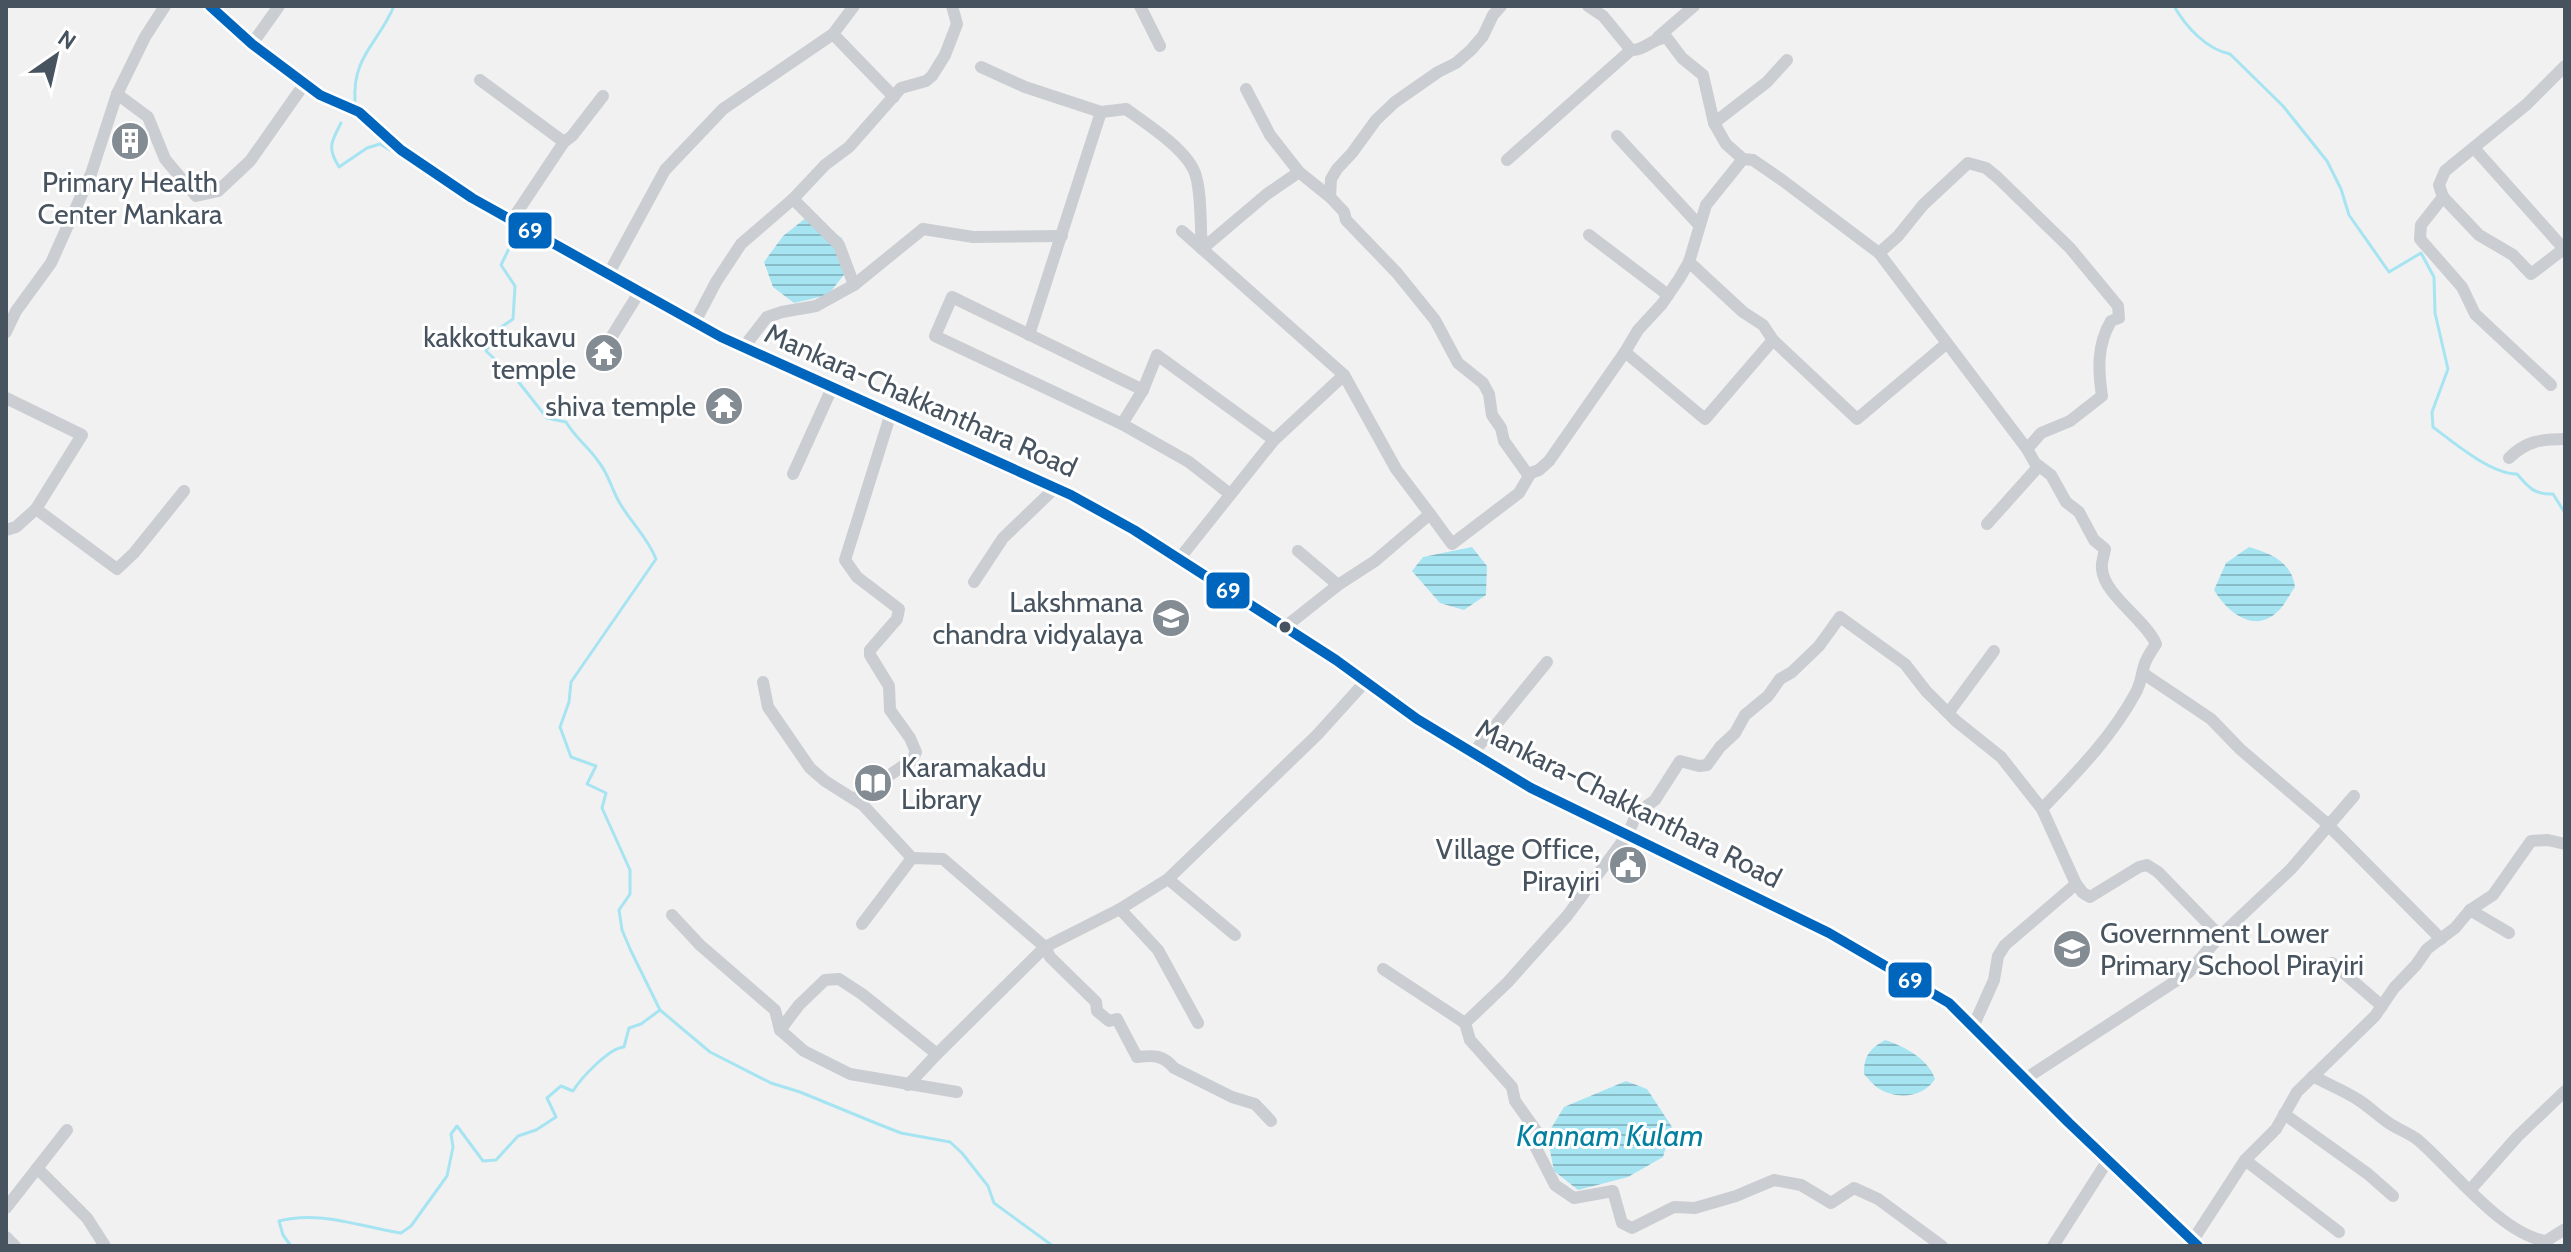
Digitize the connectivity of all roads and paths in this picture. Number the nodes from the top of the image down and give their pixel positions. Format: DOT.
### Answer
graph roads {
  1 [pos="165,6"];
  2 [pos="210,6"];
  3 [pos="279,6"];
  4 [pos="854,6"];
  5 [pos="952,6"];
  6 [pos="1140,6"];
  7 [pos="1501,6"];
  8 [pos="1588,6"];
  9 [pos="1694,6"];
  10 [pos="833,34"];
  11 [pos="1658,37"];
  12 [pos="252,44"];
  13 [pos="1160,46"];
  14 [pos="1631,50"];
  15 [pos="1787,60"];
  16 [pos="2565,66"];
  17 [pos="981,67"];
  18 [pos="480,80"];
  19 [pos="305,83"];
  20 [pos="1246,89"];
  21 [pos="117,94"];
  22 [pos="603,96"];
  23 [pos="894,97"];
  24 [pos="1101,112"];
  25 [pos="1714,123"];
  26 [pos="1617,136"];
  27 [pos="564,142"];
  28 [pos="2474,148"];
  29 [pos="1743,159"];
  30 [pos="1507,160"];
  31 [pos="1299,172"];
  32 [pos="1330,197"];
  33 [pos="2443,197"];
  34 [pos="793,199"];
  35 [pos="512,220"];
  36 [pos="1699,225"];
  37 [pos="1182,231"];
  38 [pos="1589,235"];
  39 [pos="1062,236"];
  40 [pos="1202,249"];
  41 [pos="2564,249"];
  42 [pos="1879,253"];
  43 [pos="1689,262"];
  44 [pos="609,273"];
  45 [pos="854,285"];
  46 [pos="640,291"];
  47 [pos="1668,295"];
  48 [pos="695,322"];
  49 [pos="6,332"];
  50 [pos="1029,335"];
  51 [pos="1773,340"];
  52 [pos="1946,344"];
  53 [pos="743,348"];
  54 [pos="1625,352"];
  55 [pos="599,357"];
  56 [pos="1344,375"];
  57 [pos="2551,385"];
  58 [pos="832,388"];
  59 [pos="1143,390"];
  60 [pos="6,398"];
  61 [pos="891,413"];
  62 [pos="1122,424"];
  63 [pos="2565,439"];
  64 [pos="1274,440"];
  65 [pos="2027,449"];
  66 [pos="2509,458"];
  67 [pos="2039,466"];
  68 [pos="793,474"];
  69 [pos="1528,474"];
  70 [pos="1055,488"];
  71 [pos="184,491"];
  72 [pos="1230,494"];
  73 [pos="36,509"];
  74 [pos="1430,514"];
  75 [pos="1987,524"];
  76 [pos="6,530"];
  77 [pos="1298,551"];
  78 [pos="1179,559"];
  79 [pos="974,582"];
  80 [pos="1338,585"];
  81 [pos="1285,627"];
  82 [pos="1994,651"];
  83 [pos="1547,662"];
  84 [pos="2144,674"];
  85 [pos="763,682"];
  86 [pos="1365,682"];
  87 [pos="1949,712"];
  88 [pos="1473,753"];
  89 [pos="2354,796"];
  90 [pos="854,799"];
  91 [pos="2042,809"];
  92 [pos="2329,827"];
  93 [pos="1628,834"];
  94 [pos="2565,844"];
  95 [pos="912,858"];
  96 [pos="1168,879"];
  97 [pos="2076,884"];
  98 [pos="1120,909"];
  99 [pos="2470,910"];
  100 [pos="672,915"];
  101 [pos="862,924"];
  102 [pos="2509,933"];
  103 [pos="1235,935"];
  104 [pos="2220,936"];
  105 [pos="2441,939"];
  106 [pos="1045,947"];
  107 [pos="2332,963"];
  108 [pos="1383,969"];
  109 [pos="2382,1006"];
  110 [pos="1198,1023"];
  111 [pos="1465,1023"];
  112 [pos="1973,1027"];
  113 [pos="780,1030"];
  114 [pos="937,1054"];
  115 [pos="2313,1076"];
  116 [pos="2025,1079"];
  117 [pos="908,1085"];
  118 [pos="2565,1091"];
  119 [pos="957,1092"];
  120 [pos="2284,1114"];
  121 [pos="1271,1121"];
  122 [pos="67,1130"];
  123 [pos="2108,1160"];
  124 [pos="2245,1160"];
  125 [pos="37,1168"];
  126 [pos="2470,1190"];
  127 [pos="2393,1196"];
  128 [pos="6,1208"];
  129 [pos="2565,1229"];
  130 [pos="2339,1232"];
  131 [pos="6,1237"];
  132 [pos="2196,1243"];
  133 [pos="15,1246"];
  134 [pos="105,1246"];
  135 [pos="1942,1246"];
  136 [pos="2053,1246"];
  1 -- 21 [label="street"];
  2 -- 12 [label="main road, Mankara-Chakkanthara Road"];
  3 -- 12 [label="street"];
  4 -- 10 [label="street"];
  5 -- 23 [label="street"];
  6 -- 13 [label="street"];
  7 -- 32 [label="street"];
  8 -- 14 [label="street"];
  9 -- 11 [label="street"];
  10 -- 23 [label="street"];
  10 -- 44 [label="street"];
  11 -- 14 [label="street"];
  11 -- 25 [label="street"];
  12 -- 19 [label="main road, Mankara-Chakkanthara Road"];
  14 -- 30 [label="street"];
  15 -- 25 [label="street"];
  16 -- 28 [label="street"];
  17 -- 24 [label="street"];
  18 -- 27 [label="street"];
  19 -- 21 [label="street"];
  19 -- 35 [label="main road, Mankara-Chakkanthara Road"];
  20 -- 31 [label="street"];
  21 -- 49 [label="street"];
  22 -- 27 [label="street"];
  23 -- 34 [label="street"];
  24 -- 39 [label="street"];
  24 -- 40 [label="street"];
  25 -- 29 [label="street"];
  26 -- 36 [label="street"];
  27 -- 35 [label="street"];
  28 -- 33 [label="street"];
  28 -- 41 [label="street"];
  29 -- 36 [label="street"];
  29 -- 42 [label="street"];
  31 -- 32 [label="street"];
  31 -- 40 [label="street"];
  32 -- 69 [label="street"];
  33 -- 41 [label="street"];
  33 -- 57 [label="street"];
  34 -- 45 [label="street"];
  34 -- 48 [label="street"];
  35 -- 44 [label="main road, Mankara-Chakkanthara Road"];
  36 -- 43 [label="street"];
  37 -- 40 [label="street"];
  38 -- 47 [label="street"];
  39 -- 45 [label="street"];
  39 -- 50 [label="street"];
  40 -- 56 [label="street"];
  42 -- 52 [label="street"];
  42 -- 65 [label="street"];
  43 -- 47 [label="street"];
  43 -- 51 [label="street"];
  44 -- 46 [label="main road, Mankara-Chakkanthara Road"];
  45 -- 53 [label="street"];
  46 -- 48 [label="main road, Mankara-Chakkanthara Road"];
  46 -- 55 [label="street"];
  47 -- 54 [label="street"];
  48 -- 53 [label="main road, Mankara-Chakkanthara Road"];
  50 -- 59 [label="street"];
  50 -- 62 [label="street"];
  51 -- 52 [label="street"];
  51 -- 54 [label="street"];
  52 -- 65 [label="street"];
  53 -- 58 [label="main road, Mankara-Chakkanthara Road"];
  54 -- 69 [label="street"];
  56 -- 64 [label="street"];
  56 -- 74 [label="street"];
  58 -- 61 [label="main road, Mankara-Chakkanthara Road"];
  58 -- 68 [label="street"];
  59 -- 62 [label="street"];
  59 -- 64 [label="street"];
  60 -- 73 [label="street"];
  61 -- 70 [label="main road, Mankara-Chakkanthara Road"];
  61 -- 90 [label="street"];
  62 -- 72 [label="street"];
  63 -- 66 [label="street"];
  64 -- 72 [label="street"];
  65 -- 67 [label="street"];
  67 -- 75 [label="street"];
  67 -- 84 [label="street"];
  69 -- 74 [label="street"];
  70 -- 78 [label="main road, Mankara-Chakkanthara Road"];
  70 -- 79 [label="street"];
  71 -- 73 [label="street"];
  72 -- 78 [label="street"];
  73 -- 76 [label="street"];
  74 -- 80 [label="street"];
  77 -- 80 [label="street"];
  78 -- 81 [label="main road, Mankara-Chakkanthara Road"];
  80 -- 81 [label="street"];
  81 -- 86 [label="main road, Mankara-Chakkanthara Road"];
  82 -- 87 [label="street"];
  83 -- 88 [label="street"];
  84 -- 91 [label="street"];
  84 -- 92 [label="street"];
  85 -- 90 [label="street"];
  86 -- 88 [label="main road, Mankara-Chakkanthara Road"];
  86 -- 96 [label="street"];
  87 -- 91 [label="street"];
  87 -- 93 [label="street"];
  88 -- 93 [label="main road, Mankara-Chakkanthara Road"];
  89 -- 92 [label="street"];
  90 -- 95 [label="street"];
  91 -- 97 [label="street"];
  92 -- 104 [label="street"];
  92 -- 105 [label="street"];
  93 -- 111 [label="street"];
  93 -- 112 [label="main road, Mankara-Chakkanthara Road"];
  94 -- 99 [label="street"];
  95 -- 101 [label="street"];
  95 -- 106 [label="street"];
  96 -- 98 [label="street"];
  96 -- 103 [label="street"];
  97 -- 104 [label="street"];
  97 -- 112 [label="street"];
  98 -- 106 [label="street"];
  98 -- 110 [label="street"];
  99 -- 102 [label="street"];
  99 -- 105 [label="street"];
  100 -- 113 [label="street"];
  104 -- 116 [label="street"];
  105 -- 109 [label="street"];
  106 -- 114 [label="street"];
  106 -- 121 [label="street"];
  107 -- 109 [label="street"];
  108 -- 111 [label="street"];
  109 -- 115 [label="street"];
  111 -- 135 [label="street"];
  112 -- 116 [label="main road, Mankara-Chakkanthara Road"];
  113 -- 114 [label="street"];
  113 -- 117 [label="street"];
  114 -- 117 [label="street"];
  115 -- 120 [label="street"];
  115 -- 126 [label="street"];
  116 -- 123 [label="main road, Mankara-Chakkanthara Road"];
  117 -- 119 [label="street"];
  118 -- 126 [label="street"];
  120 -- 124 [label="street"];
  120 -- 127 [label="street"];
  122 -- 125 [label="street"];
  123 -- 132 [label="main road, Mankara-Chakkanthara Road"];
  123 -- 136 [label="street"];
  124 -- 130 [label="street"];
  124 -- 132 [label="street"];
  125 -- 128 [label="street"];
  125 -- 134 [label="street"];
  126 -- 129 [label="street"];
  131 -- 133 [label="street"];
}
